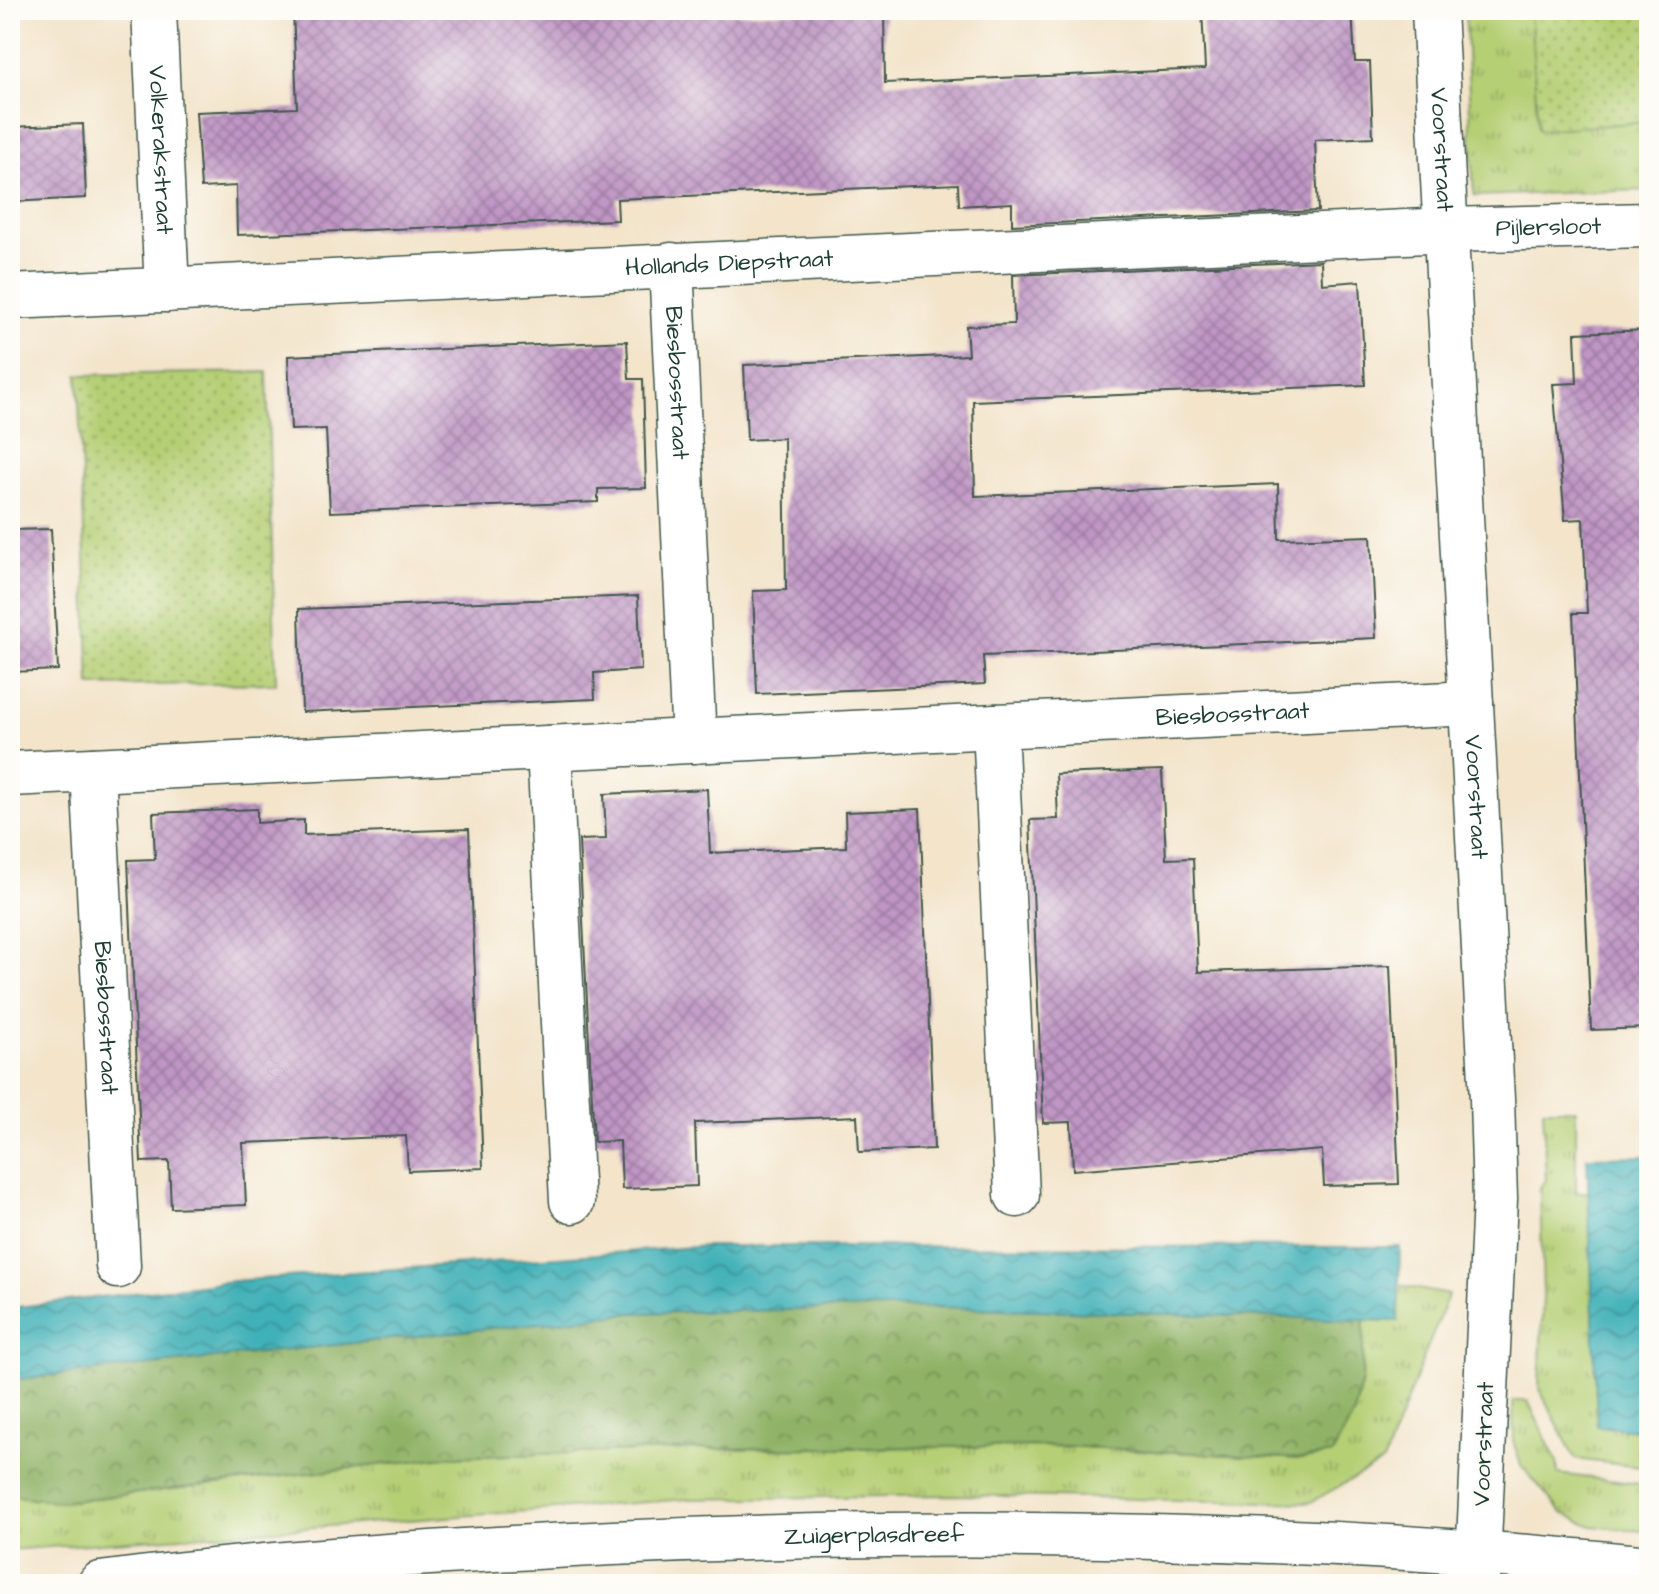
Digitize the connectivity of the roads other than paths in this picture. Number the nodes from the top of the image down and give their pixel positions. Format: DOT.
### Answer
graph roads {
  1 [pos="154,10"];
  2 [pos="1434,10"];
  3 [pos="1649,225"];
  4 [pos="1448,230"];
  5 [pos="671,265"];
  6 [pos="167,290"];
  7 [pos="10,297"];
  8 [pos="1471,703"];
  9 [pos="995,726"];
  10 [pos="694,741"];
  11 [pos="549,748"];
  12 [pos="93,770"];
  13 [pos="10,774"];
  14 [pos="1017,1195"];
  15 [pos="572,1201"];
  16 [pos="118,1266"];
  17 [pos="1479,1568"];
  18 [pos="1649,1568"];
  19 [pos="100,1584"];
  1 -- 6 [label="street, Volkerakstraat"];
  2 -- 4 [label="street, Voorstraat"];
  3 -- 4 [label="street, Pijlersloot"];
  4 -- 5 [label="street, Hollands Diepstraat"];
  4 -- 8 [label="street, Voorstraat"];
  5 -- 6 [label="street, Hollands Diepstraat"];
  5 -- 10 [label="street, Biesbosstraat"];
  6 -- 7 [label="street, Hollands Diepstraat"];
  8 -- 9 [label="street, Biesbosstraat"];
  8 -- 17 [label="street, Voorstraat"];
  9 -- 10 [label="street, Biesbosstraat"];
  9 -- 14 [label="street"];
  10 -- 11 [label="street, Biesbosstraat"];
  11 -- 12 [label="street, Biesbosstraat"];
  11 -- 15 [label="street"];
  12 -- 13 [label="street, Biesbosstraat"];
  12 -- 16 [label="street, Biesbosstraat"];
  17 -- 18 [label="street, Zuigerplasdreef"];
  17 -- 19 [label="street, Zuigerplasdreef"];
}
